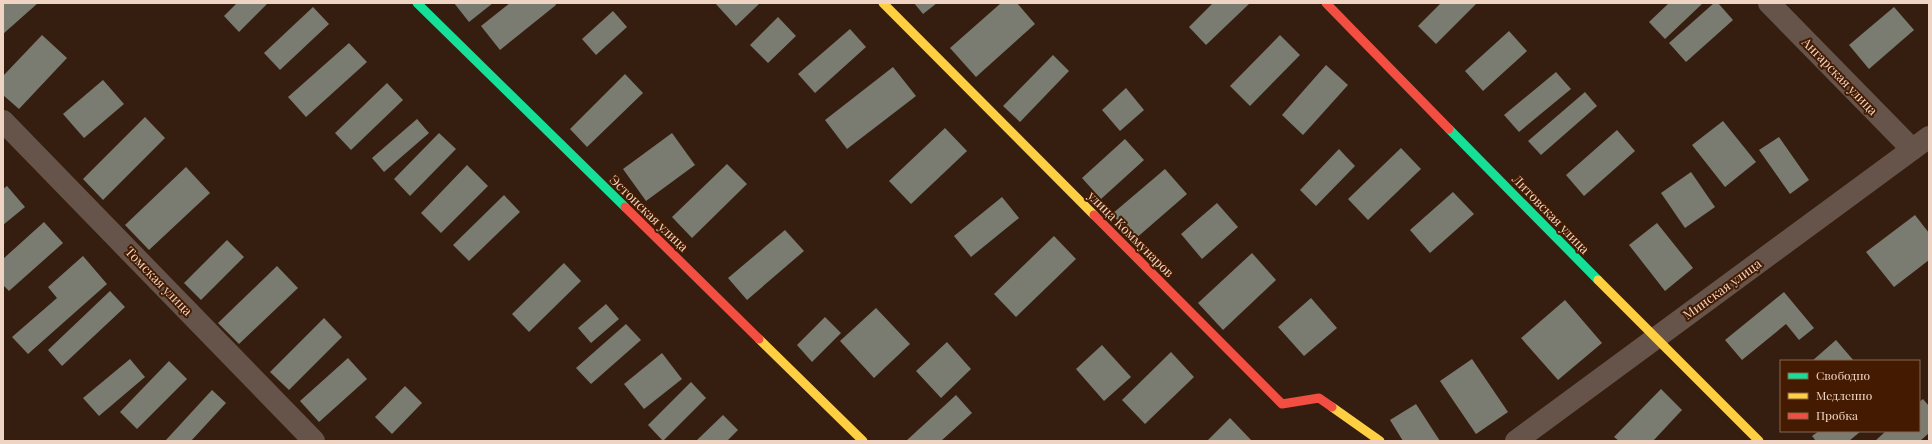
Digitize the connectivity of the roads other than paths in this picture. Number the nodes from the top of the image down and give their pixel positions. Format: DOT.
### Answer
graph roads {
  1 [pos="416,3"];
  2 [pos="883,3"];
  3 [pos="1326,3"];
  4 [pos="1769,3"];
  5 [pos="3,121"];
  6 [pos="1920,143"];
  7 [pos="1655,338"];
  8 [pos="314,441"];
  9 [pos="863,441"];
  10 [pos="1380,441"];
  11 [pos="1516,441"];
  12 [pos="1759,441"];
  1 -- 9 [label="street, Эстонская улица"];
  2 -- 10 [label="street, улица Коммунаров"];
  3 -- 7 [label="street, Литовская улица"];
  4 -- 6 [label="street, Ангарская улица"];
  5 -- 8 [label="street, Томская улица"];
  6 -- 7 [label="street, Минская улица"];
  7 -- 11 [label="street, Минская улица"];
  7 -- 12 [label="street, Литовская улица"];
}
